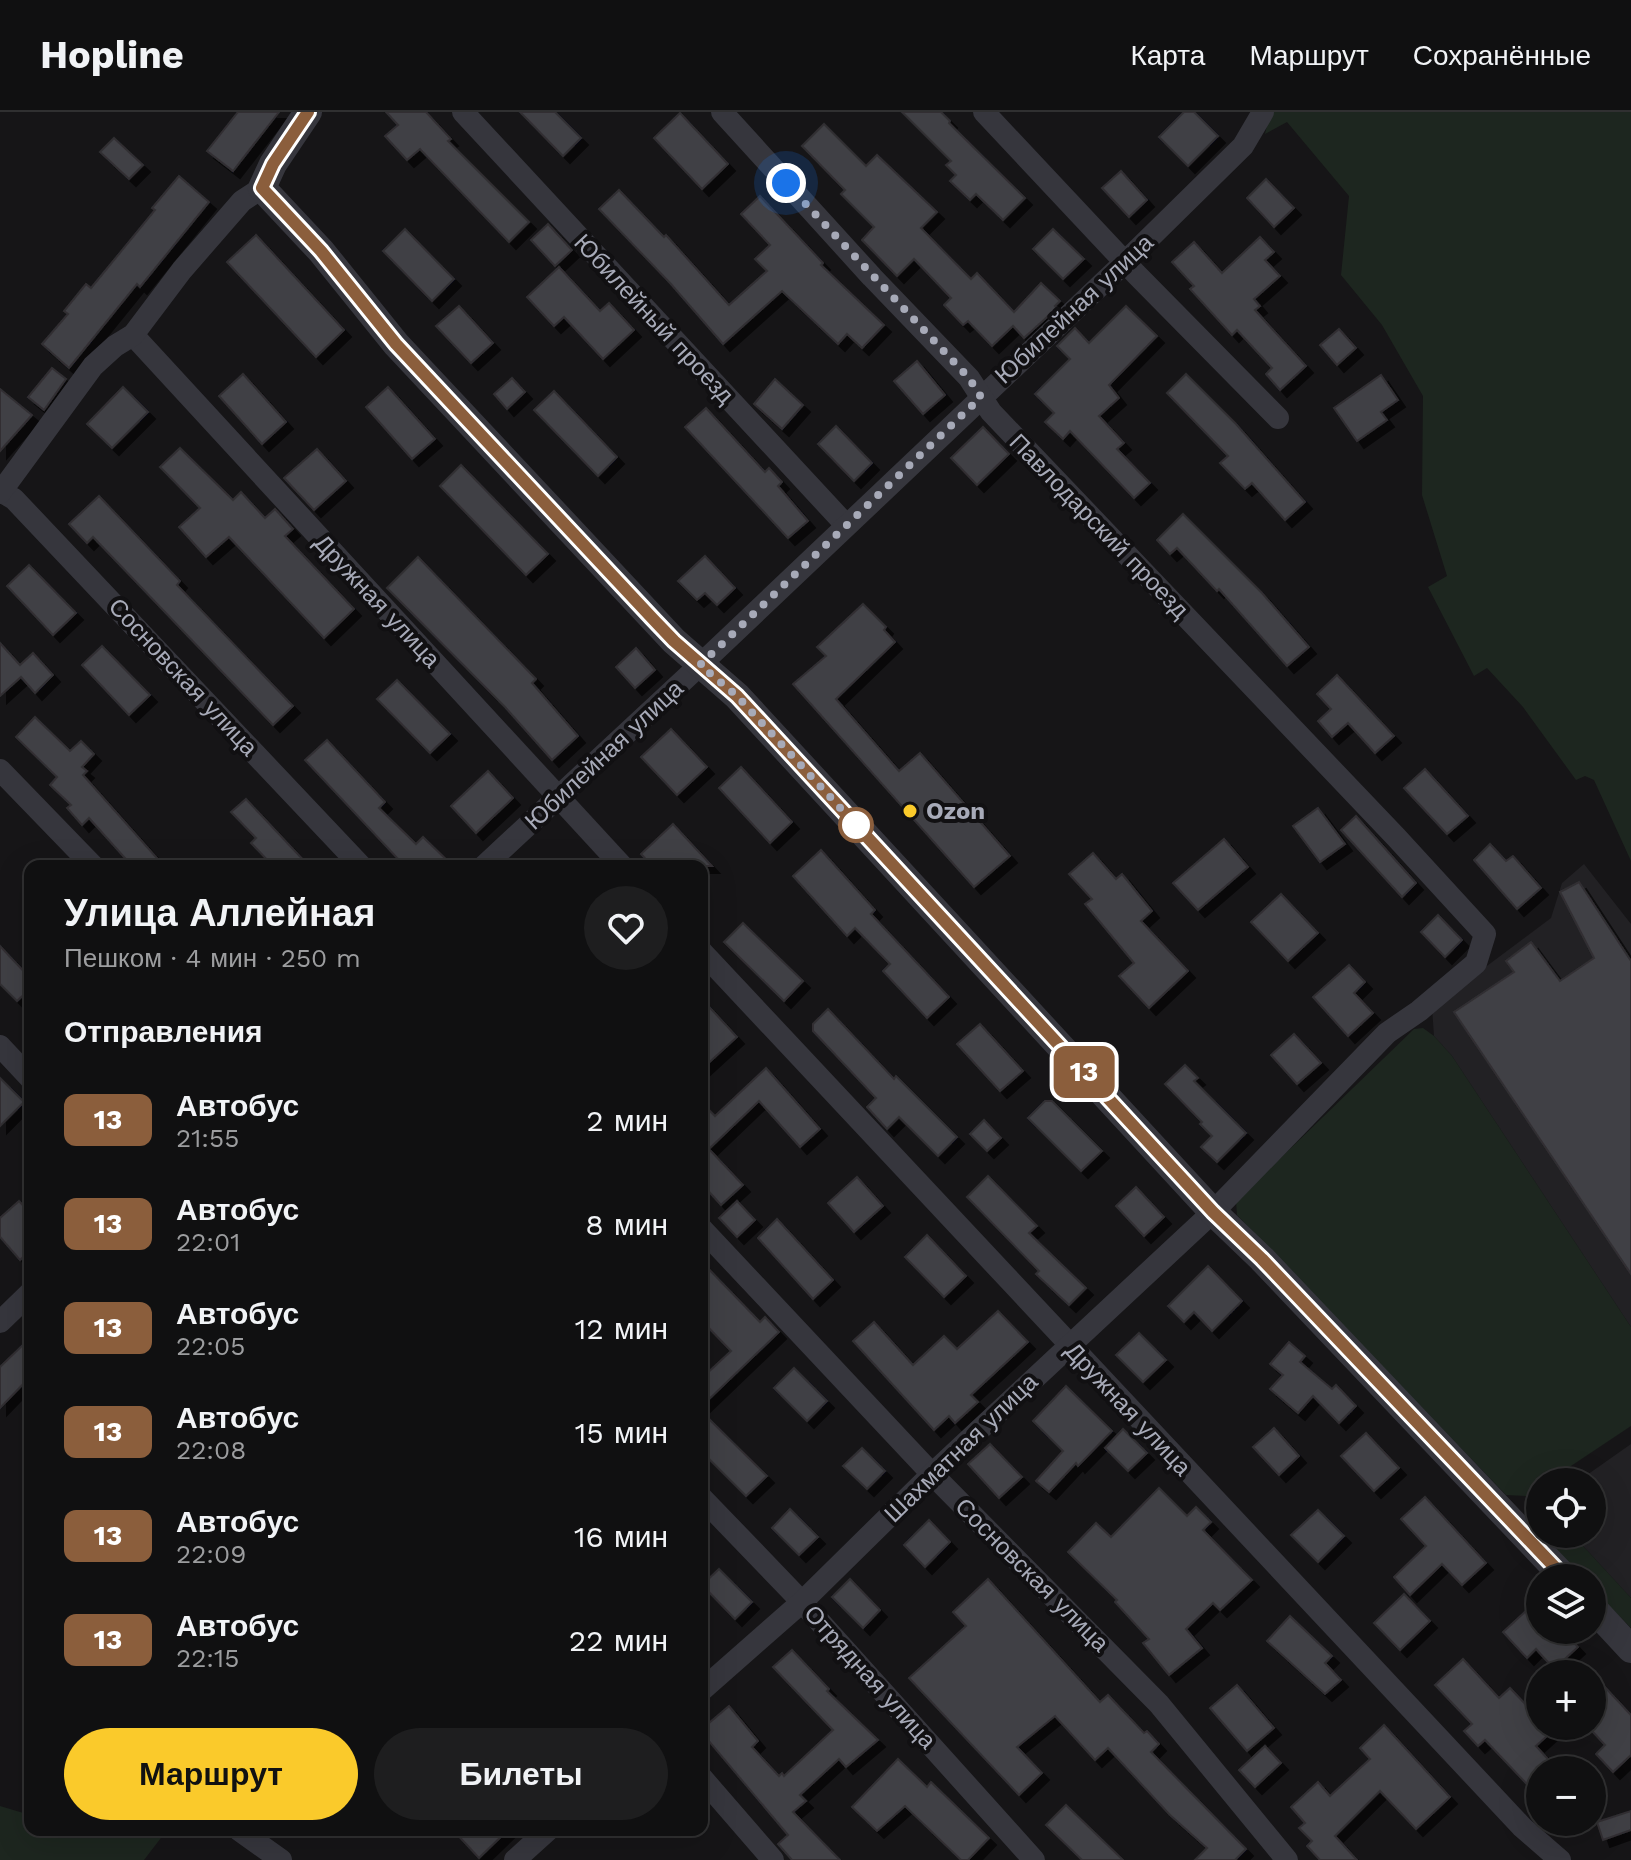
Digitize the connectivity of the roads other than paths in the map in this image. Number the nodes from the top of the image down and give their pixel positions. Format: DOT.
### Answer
graph roads {
  1 [pos="308,112"];
  2 [pos="463,112"];
  3 [pos="722,112"];
  4 [pos="984,112"];
  5 [pos="1263,112"];
  6 [pos="262,188"];
  7 [pos="1126,261"];
  8 [pos="133,335"];
  9 [pos="981,397"];
  10 [pos="1278,418"];
  11 [pos="1,492"];
  12 [pos="846,525"];
  13 [pos="700,665"];
  14 [pos="0,770"];
  15 [pos="559,799"];
  16 [pos="87,860"];
  17 [pos="355,860"];
  18 [pos="491,860"];
  19 [pos="616,860"];
  20 [pos="1485,934"];
  21 [pos="708,958"];
  22 [pos="0,1046"];
  23 [pos="24,1072"];
  24 [pos="1213,1212"];
  25 [pos="708,1235"];
  26 [pos="24,1299"];
  27 [pos="0,1322"];
  28 [pos="1069,1346"];
  29 [pos="932,1474"];
  30 [pos="708,1504"];
  31 [pos="1552,1564"];
  32 [pos="802,1602"];
  33 [pos="1606,1622"];
  34 [pos="1631,1649"];
  35 [pos="708,1685"];
  36 [pos="708,1785"];
  37 [pos="251,1836"];
  38 [pos="541,1836"];
  39 [pos="281,1860"];
  40 [pos="515,1860"];
  41 [pos="773,1860"];
  42 [pos="1034,1860"];
  43 [pos="1287,1860"];
  44 [pos="1560,1860"];
  1 -- 6 [label="street"];
  2 -- 12 [label="street, Юбилейный проезд"];
  3 -- 9 [label="street, Павлодарский проезд"];
  4 -- 7 [label="street"];
  5 -- 7 [label="street, Юбилейная улица"];
  6 -- 8 [label="street"];
  6 -- 13 [label="street"];
  7 -- 9 [label="street, Юбилейная улица"];
  7 -- 10 [label="street"];
  8 -- 11 [label="street"];
  8 -- 15 [label="street, Дружная улица"];
  9 -- 12 [label="street, Юбилейная улица"];
  9 -- 20 [label="street, Павлодарский проезд"];
  11 -- 17 [label="street, Сосновская улица"];
  12 -- 13 [label="street, Юбилейная улица"];
  13 -- 15 [label="street, Юбилейная улица"];
  13 -- 24 [label="street"];
  14 -- 16 [label="street"];
  15 -- 18 [label="street, Юбилейная улица"];
  15 -- 19 [label="street, Дружная улица"];
  20 -- 24 [label="street, Шахматная улица"];
  21 -- 28 [label="street, Дружная улица"];
  22 -- 23 [label="street"];
  24 -- 28 [label="street, Шахматная улица"];
  24 -- 31 [label="street"];
  25 -- 29 [label="street, Сосновская улица"];
  26 -- 27 [label="street"];
  28 -- 29 [label="street, Шахматная улица"];
  28 -- 44 [label="street, Дружная улица"];
  29 -- 32 [label="street, Шахматная улица"];
  29 -- 43 [label="street, Сосновская улица"];
  30 -- 32 [label="street, Отрядная улица"];
  32 -- 35 [label="street, Шахматная улица"];
  32 -- 42 [label="street, Отрядная улица"];
  33 -- 34 [label="street"];
  36 -- 41 [label="street"];
  37 -- 39 [label="street"];
  38 -- 40 [label="street"];
}
